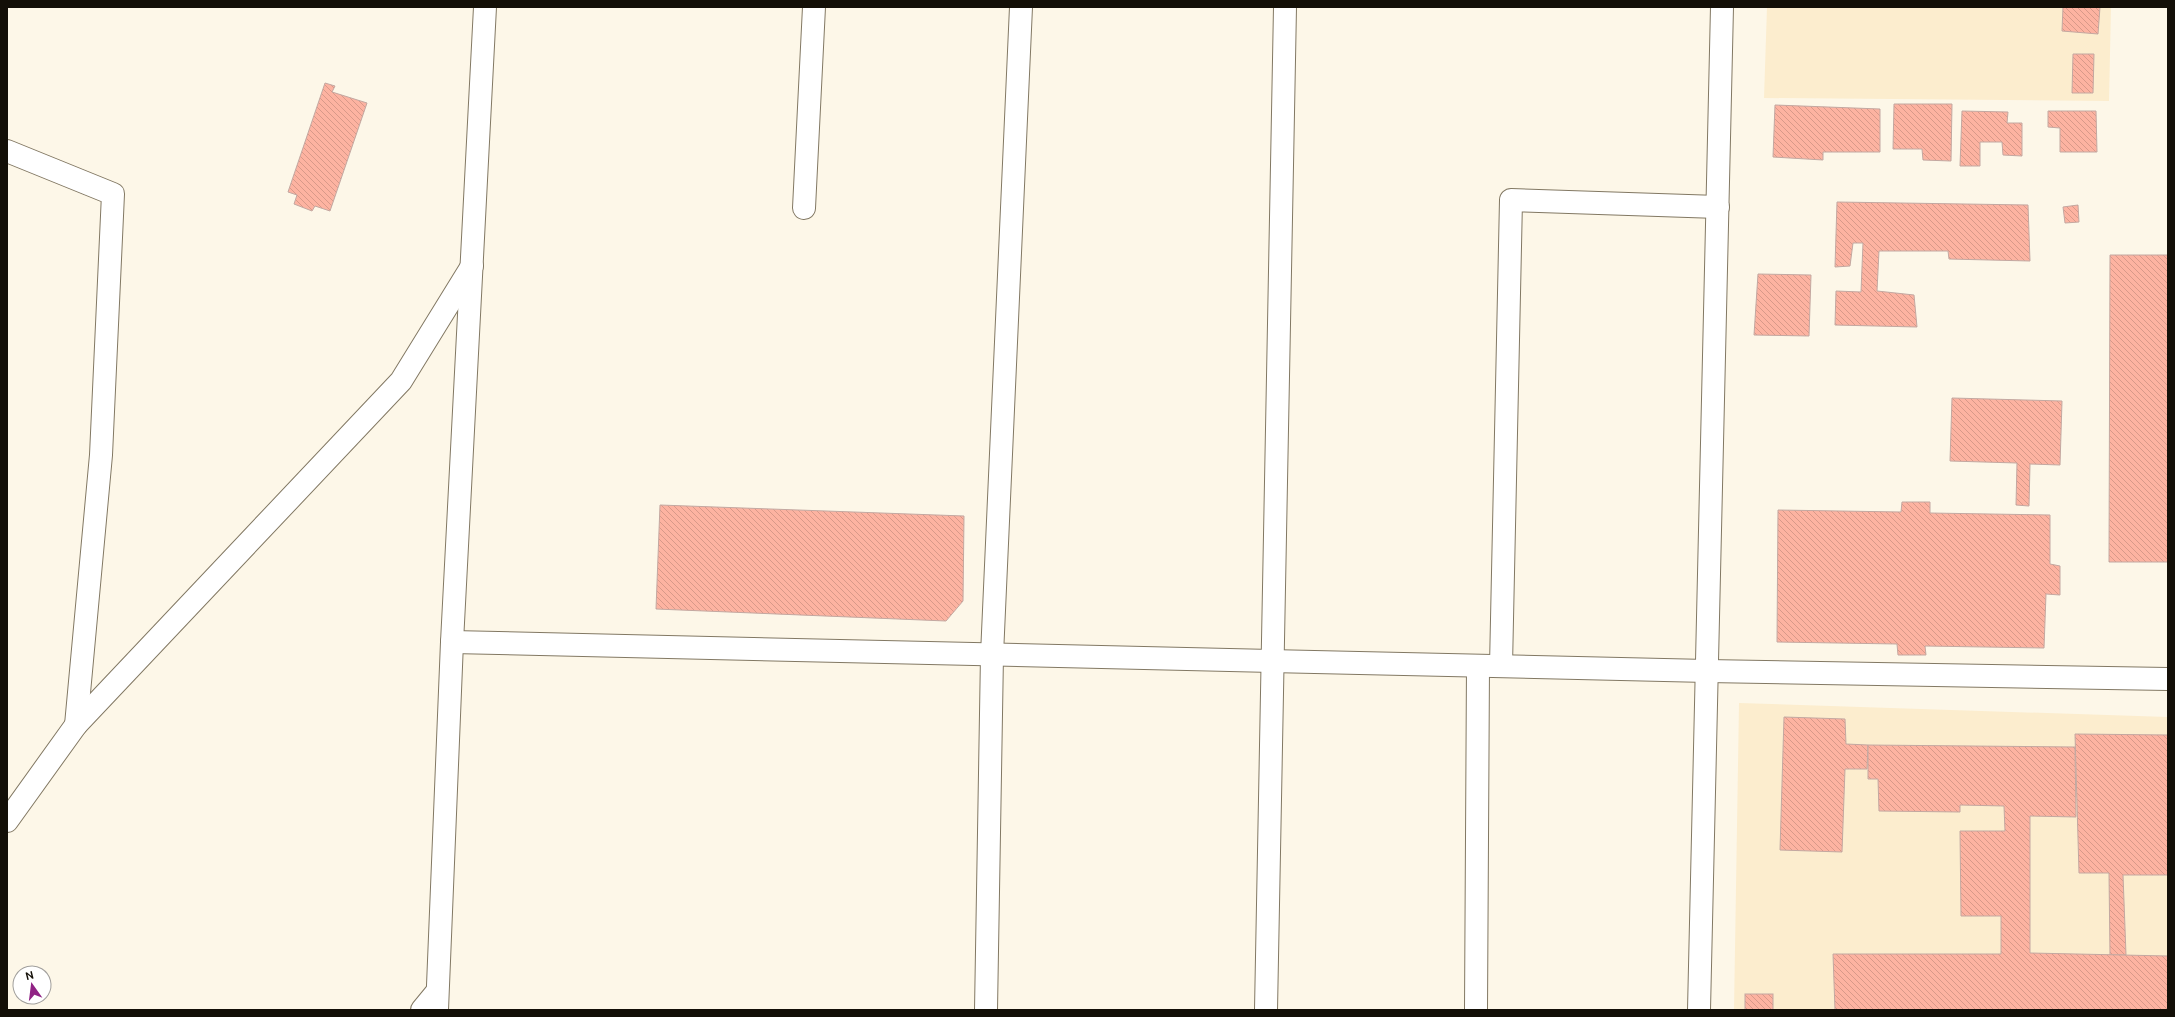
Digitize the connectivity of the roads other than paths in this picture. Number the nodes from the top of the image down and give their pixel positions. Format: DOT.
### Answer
graph roads {
  1 [pos="485,7"];
  2 [pos="814,7"];
  3 [pos="1021,7"];
  4 [pos="1285,7"];
  5 [pos="1722,7"];
  6 [pos="7,151"];
  7 [pos="1718,207"];
  8 [pos="804,208"];
  9 [pos="472,266"];
  10 [pos="452,642"];
  11 [pos="992,655"];
  12 [pos="1272,661"];
  13 [pos="1478,666"];
  14 [pos="1501,666"];
  15 [pos="1707,671"];
  16 [pos="2168,679"];
  17 [pos="76,725"];
  18 [pos="7,821"];
  19 [pos="436,1002"];
  20 [pos="422,1010"];
  21 [pos="986,1010"];
  22 [pos="1266,1010"];
  23 [pos="1476,1010"];
  24 [pos="1698,1010"];
  1 -- 9 [label="street"];
  2 -- 8 [label="street"];
  3 -- 11 [label="street"];
  4 -- 12 [label="street"];
  5 -- 7 [label="street"];
  6 -- 17 [label="street"];
  7 -- 14 [label="street"];
  7 -- 15 [label="street"];
  9 -- 10 [label="street"];
  9 -- 17 [label="street"];
  10 -- 11 [label="street"];
  10 -- 19 [label="street"];
  11 -- 12 [label="street"];
  11 -- 21 [label="street"];
  12 -- 13 [label="street"];
  12 -- 22 [label="street"];
  13 -- 14 [label="street"];
  13 -- 23 [label="street"];
  14 -- 15 [label="street"];
  15 -- 16 [label="street"];
  15 -- 24 [label="street"];
  17 -- 18 [label="street"];
  19 -- 20 [label="street"];
}
